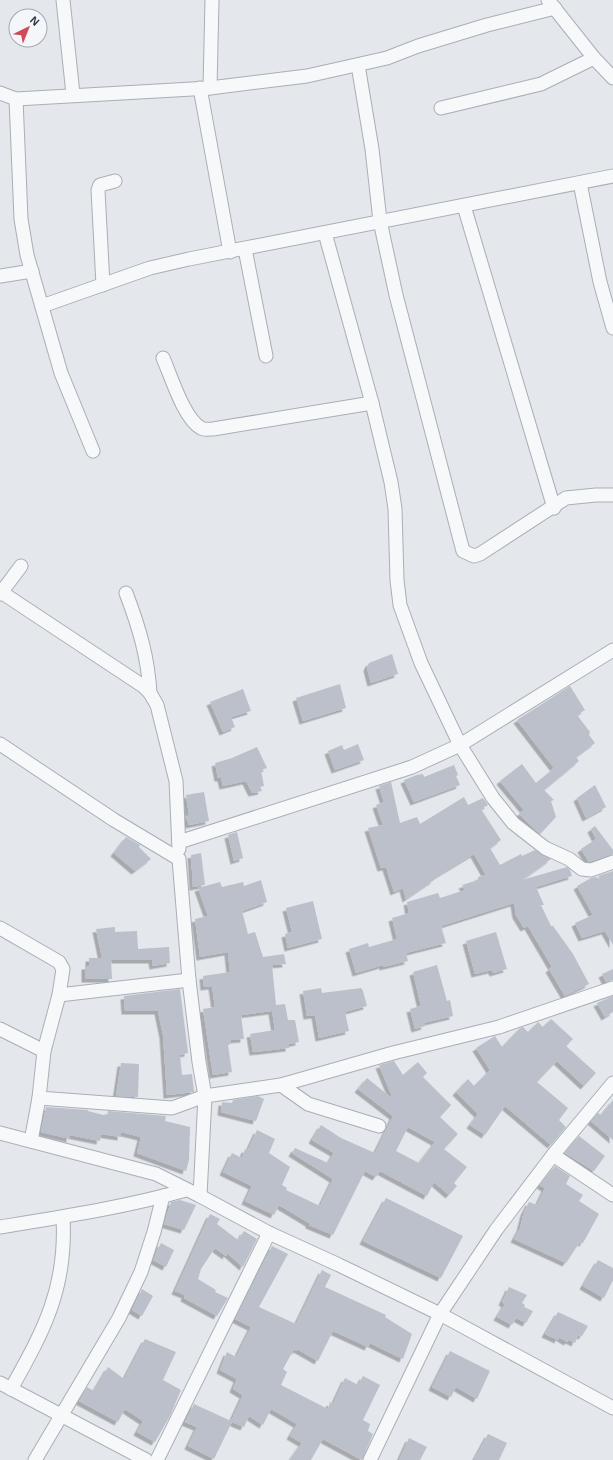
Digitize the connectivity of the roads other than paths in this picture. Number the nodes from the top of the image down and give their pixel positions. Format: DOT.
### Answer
graph roads {
  1 [pos="63,0"];
  2 [pos="212,0"];
  3 [pos="551,4"];
  4 [pos="594,58"];
  5 [pos="358,65"];
  6 [pos="613,78"];
  7 [pos="205,88"];
  8 [pos="0,93"];
  9 [pos="73,94"];
  10 [pos="16,98"];
  11 [pos="441,108"];
  12 [pos="613,176"];
  13 [pos="115,181"];
  14 [pos="580,183"];
  15 [pos="464,206"];
  16 [pos="380,221"];
  17 [pos="324,233"];
  18 [pos="245,250"];
  19 [pos="230,252"];
  20 [pos="32,271"];
  21 [pos="0,276"];
  22 [pos="103,285"];
  23 [pos="42,306"];
  24 [pos="613,328"];
  25 [pos="266,356"];
  26 [pos="163,358"];
  27 [pos="372,403"];
  28 [pos="93,451"];
  29 [pos="613,495"];
  30 [pos="554,508"];
  31 [pos="21,566"];
  32 [pos="1,593"];
  33 [pos="126,594"];
  34 [pos="613,650"];
  35 [pos="150,693"];
  36 [pos="0,744"];
  37 [pos="460,745"];
  38 [pos="179,842"];
  39 [pos="179,859"];
  40 [pos="613,862"];
  41 [pos="0,928"];
  42 [pos="189,980"];
  43 [pos="613,988"];
  44 [pos="58,996"];
  45 [pos="0,1029"];
  46 [pos="44,1051"];
  47 [pos="613,1083"];
  48 [pos="281,1085"];
  49 [pos="205,1096"];
  50 [pos="39,1098"];
  51 [pos="379,1126"];
  52 [pos="0,1133"];
  53 [pos="31,1141"];
  54 [pos="553,1155"];
  55 [pos="186,1190"];
  56 [pos="613,1195"];
  57 [pos="163,1196"];
  58 [pos="200,1196"];
  59 [pos="63,1217"];
  60 [pos="0,1227"];
  61 [pos="269,1233"];
  62 [pos="440,1314"];
  63 [pos="6,1386"];
  64 [pos="613,1408"];
  65 [pos="61,1417"];
  66 [pos="35,1460"];
  67 [pos="146,1460"];
  68 [pos="157,1460"];
  69 [pos="370,1460"];
  1 -- 9 [label="street"];
  2 -- 7 [label="street"];
  3 -- 4 [label="street"];
  3 -- 5 [label="street"];
  4 -- 6 [label="street"];
  4 -- 11 [label="street"];
  5 -- 7 [label="street"];
  5 -- 16 [label="street"];
  7 -- 9 [label="street"];
  7 -- 19 [label="street"];
  8 -- 10 [label="street"];
  9 -- 10 [label="street"];
  10 -- 20 [label="street"];
  12 -- 14 [label="street"];
  13 -- 22 [label="street"];
  14 -- 15 [label="street"];
  14 -- 24 [label="street"];
  15 -- 16 [label="street"];
  15 -- 30 [label="street"];
  16 -- 17 [label="street"];
  16 -- 30 [label="street"];
  17 -- 18 [label="street"];
  17 -- 27 [label="street"];
  18 -- 19 [label="street"];
  18 -- 25 [label="street"];
  19 -- 22 [label="street"];
  20 -- 21 [label="street"];
  20 -- 23 [label="street"];
  22 -- 23 [label="street"];
  23 -- 28 [label="street"];
  26 -- 27 [label="street"];
  27 -- 37 [label="street"];
  29 -- 30 [label="street"];
  31 -- 32 [label="street"];
  32 -- 35 [label="street"];
  33 -- 35 [label="street"];
  34 -- 37 [label="street"];
  35 -- 38 [label="street"];
  36 -- 39 [label="street"];
  37 -- 38 [label="street"];
  37 -- 40 [label="street"];
  38 -- 39 [label="street"];
  39 -- 42 [label="street"];
  41 -- 44 [label="street"];
  42 -- 44 [label="street"];
  42 -- 49 [label="street"];
  43 -- 48 [label="street"];
  44 -- 46 [label="street"];
  45 -- 46 [label="street"];
  46 -- 50 [label="street"];
  47 -- 54 [label="street"];
  48 -- 49 [label="street"];
  48 -- 51 [label="street"];
  49 -- 50 [label="street"];
  49 -- 58 [label="street"];
  50 -- 53 [label="street"];
  52 -- 53 [label="street"];
  53 -- 55 [label="street"];
  54 -- 56 [label="street"];
  54 -- 62 [label="street"];
  55 -- 57 [label="street"];
  55 -- 58 [label="street"];
  57 -- 59 [label="street"];
  57 -- 65 [label="street"];
  58 -- 61 [label="street"];
  59 -- 60 [label="street"];
  59 -- 63 [label="street"];
  61 -- 62 [label="street"];
  61 -- 68 [label="street"];
  62 -- 64 [label="street"];
  62 -- 69 [label="street"];
  63 -- 65 [label="street"];
  65 -- 66 [label="street"];
  65 -- 67 [label="street"];
}
